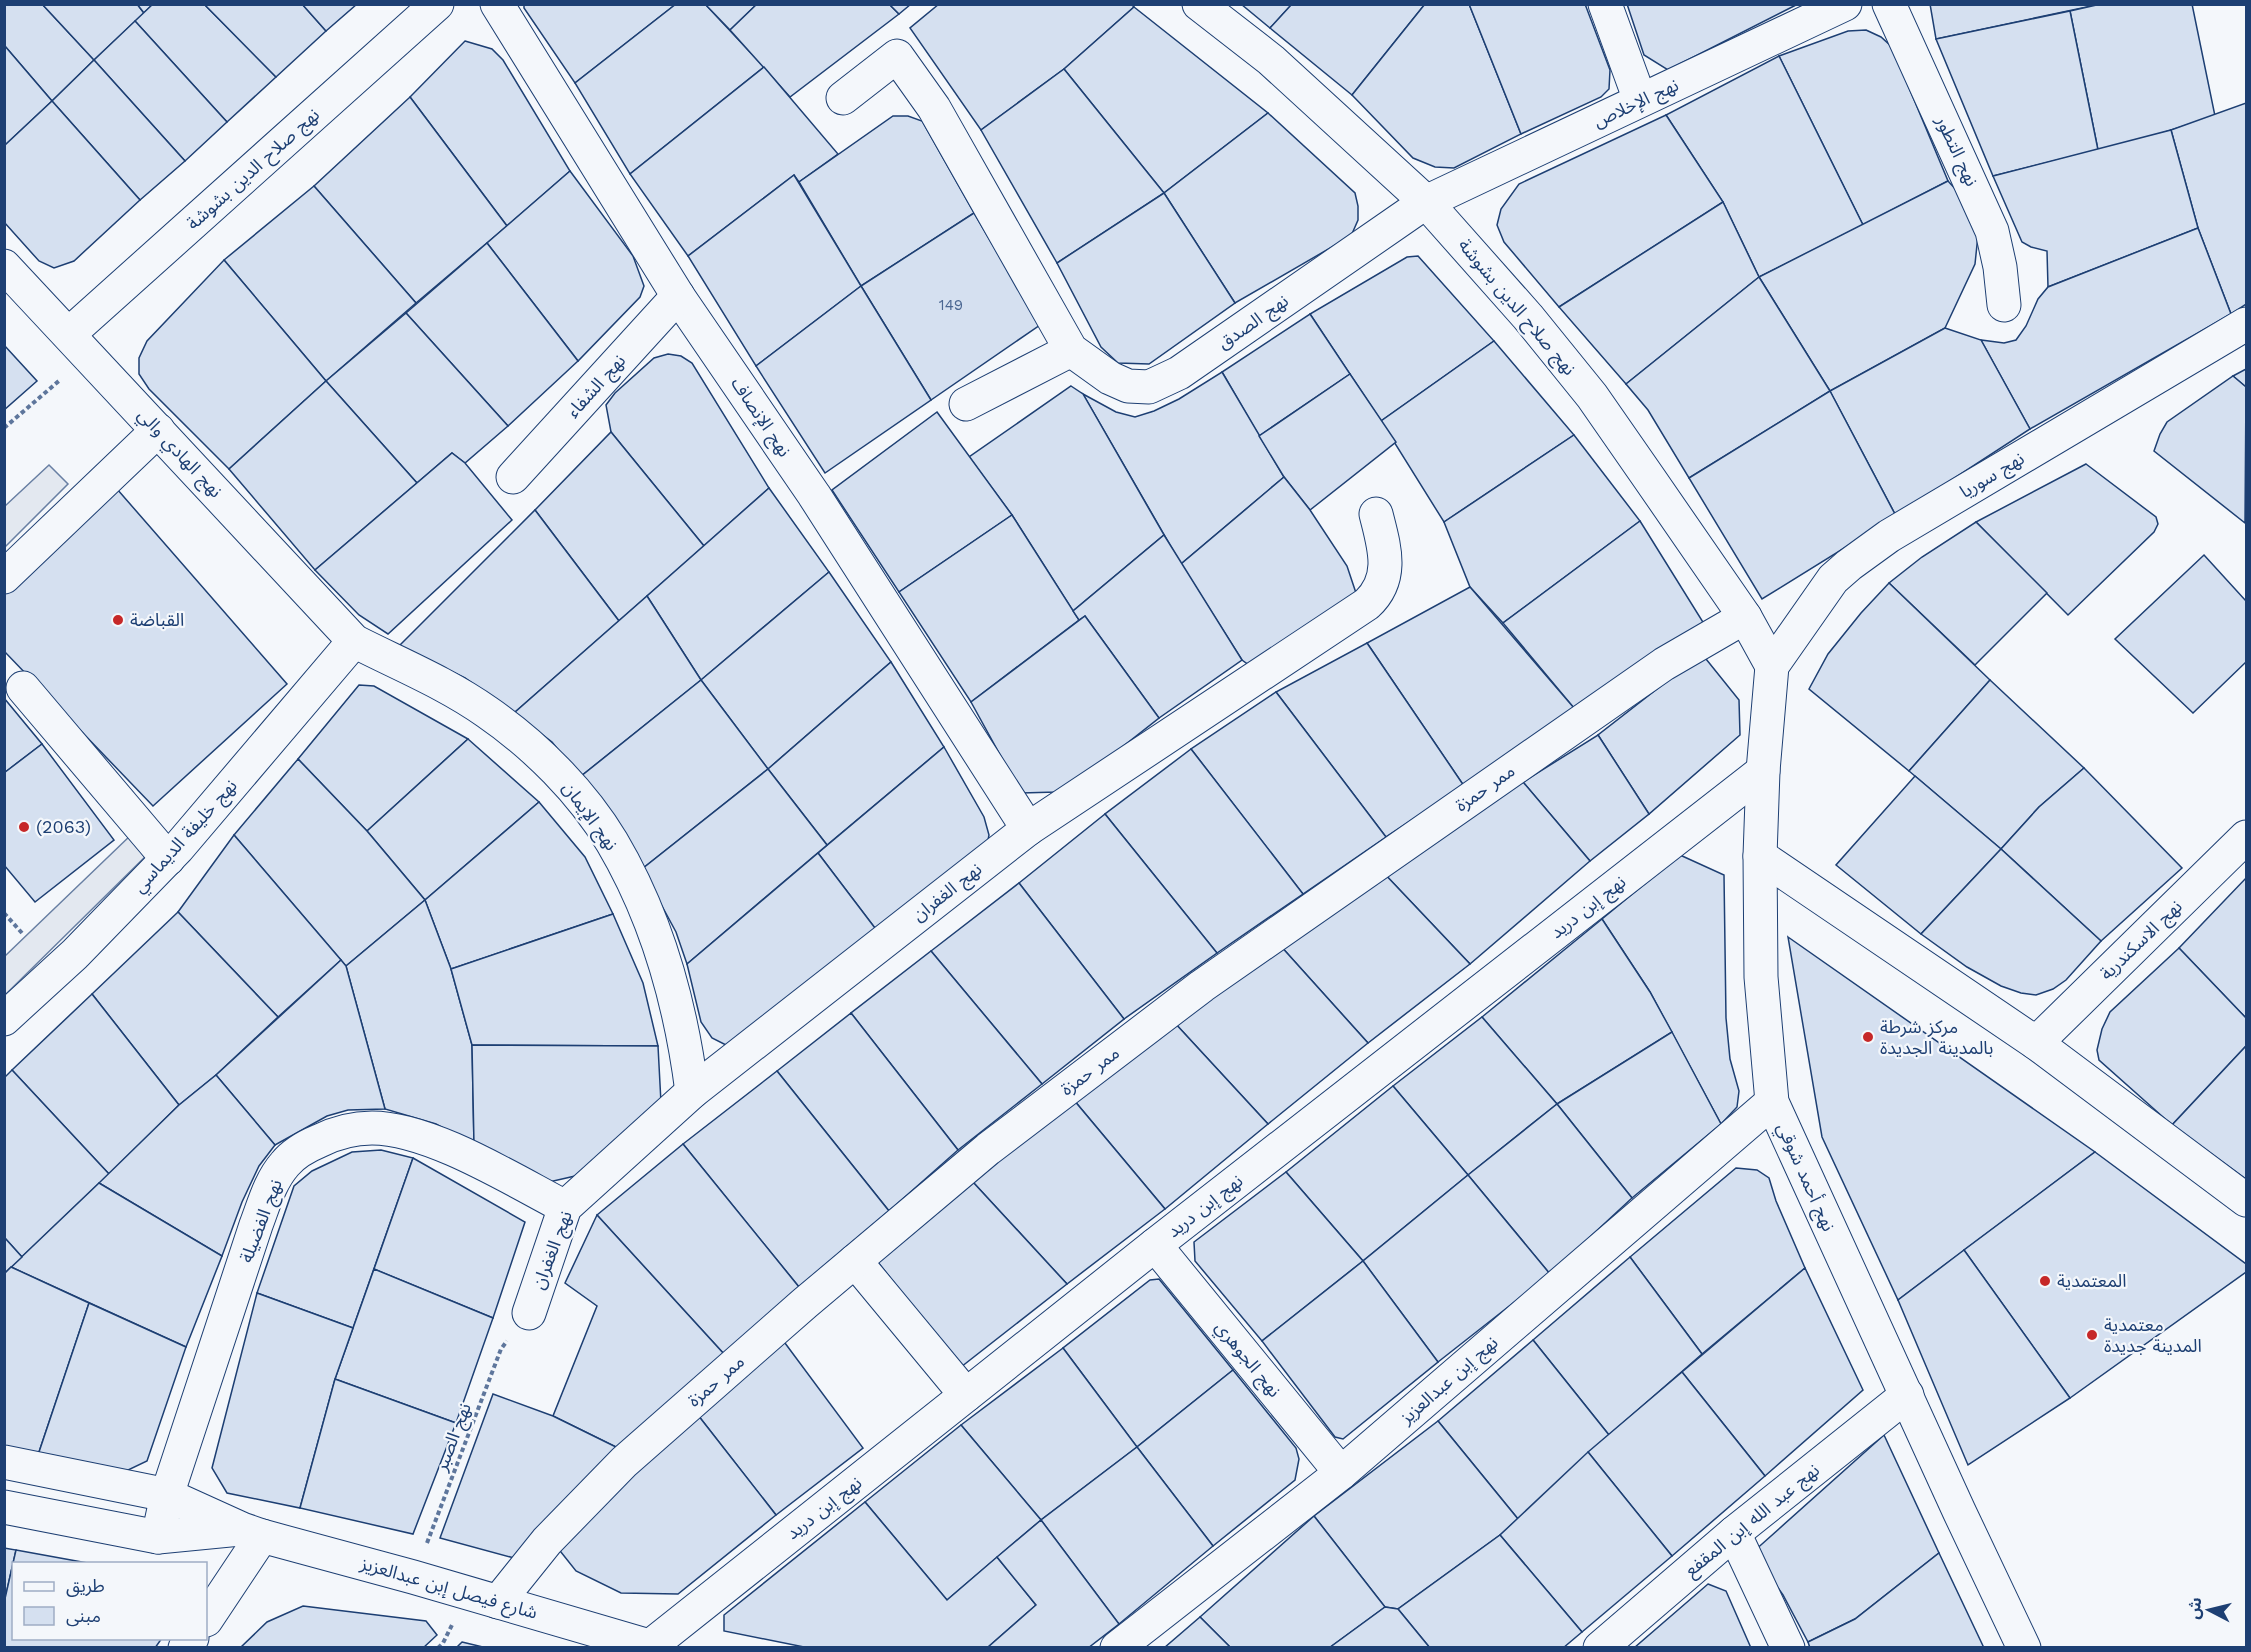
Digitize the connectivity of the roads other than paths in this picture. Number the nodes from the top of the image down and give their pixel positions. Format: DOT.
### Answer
graph roads {
  1 [pos="437,4"];
  2 [pos="497,4"];
  3 [pos="1199,4"];
  4 [pos="1605,4"];
  5 [pos="1845,4"];
  6 [pos="1889,4"];
  7 [pos="843,98"];
  8 [pos="1640,100"];
  9 [pos="1426,202"];
  10 [pos="8,276"];
  11 [pos="678,296"];
  12 [pos="2004,305"];
  13 [pos="2247,324"];
  14 [pos="78,345"];
  15 [pos="1071,350"];
  16 [pos="966,404"];
  17 [pos="159,430"];
  18 [pos="513,477"];
  19 [pos="1376,514"];
  20 [pos="4,577"];
  21 [pos="1745,617"];
  22 [pos="354,641"];
  23 [pos="1772,666"];
  24 [pos="23,688"];
  25 [pos="1763,771"];
  26 [pos="1028,829"];
  27 [pos="2247,837"];
  28 [pos="1760,856"];
  29 [pos="168,859"];
  30 [pos="4,1019"];
  31 [pos="2036,1043"];
  32 [pos="692,1092"];
  33 [pos="1772,1102"];
  34 [pos="2247,1200"];
  35 [pos="565,1207"];
  36 [pos="1155,1245"];
  37 [pos="855,1261"];
  38 [pos="529,1313"];
  39 [pos="966,1395"];
  40 [pos="1907,1395"];
  41 [pos="4,1462"];
  42 [pos="1341,1473"];
  43 [pos="167,1495"];
  44 [pos="4,1507"];
  45 [pos="252,1533"];
  46 [pos="1734,1533"];
  47 [pos="158,1537"];
  48 [pos="498,1602"];
  49 [pos="207,1618"];
  50 [pos="651,1647"];
  51 [pos="1117,1647"];
  52 [pos="1600,1647"];
  53 [pos="1788,1647"];
  54 [pos="2024,1647"];
  1 -- 14 [label="street, نهج صلاح الدين بشوشة"];
  2 -- 11 [label="street, نهج الإنصاف"];
  3 -- 9 [label="street, نهج صلاح الدين بشوشة"];
  4 -- 8 [label="street"];
  5 -- 8 [label="street, نهج الإخلاص"];
  6 -- 12 [label="street, نهج التطور"];
  7 -- 15 [label="street, نهج الصدق"];
  8 -- 9 [label="street, نهج الإخلاص"];
  9 -- 15 [label="street, نهج الصدق"];
  9 -- 21 [label="street, نهج صلاح الدين بشوشة"];
  10 -- 14 [label="street, نهج الهادي والي"];
  11 -- 18 [label="street, نهج الشفاء"];
  11 -- 26 [label="street, نهج الإنصاف"];
  13 -- 23 [label="street, نهج سوريا"];
  14 -- 17 [label="street, نهج الهادي والي"];
  15 -- 16 [label="street"];
  17 -- 20 [label="street"];
  17 -- 22 [label="street, نهج الهادي والي"];
  19 -- 26 [label="street, نهج الغفران"];
  21 -- 23 [label="street, نهج صلاح الدين بشوشة"];
  21 -- 37 [label="street, ممر حمزة"];
  22 -- 29 [label="street, نهج خليفة الديماسي"];
  22 -- 32 [label="street, نهج الإيمان"];
  23 -- 25 [label="street, نهج أحمد شوقي"];
  24 -- 29 [label="street"];
  25 -- 28 [label="street, نهج أحمد شوقي"];
  25 -- 36 [label="street, نهج إبن دريد"];
  26 -- 32 [label="street, نهج الغفران"];
  27 -- 31 [label="street, نهج الاسكندرية"];
  28 -- 31 [label="street"];
  28 -- 33 [label="street, نهج أحمد شوقي"];
  29 -- 30 [label="street, نهج خليفة الديماسي"];
  31 -- 34 [label="street"];
  32 -- 35 [label="street, نهج الغفران"];
  33 -- 40 [label="street, نهج أحمد شوقي"];
  33 -- 42 [label="street, نهج إبن عبدالعزيز"];
  35 -- 38 [label="street, نهج الغفران"];
  35 -- 43 [label="street, نهج الفضيلة"];
  36 -- 39 [label="street, نهج إبن دريد"];
  36 -- 42 [label="street, نهج الجوهري"];
  37 -- 39 [label="street"];
  37 -- 48 [label="street, ممر حمزة"];
  39 -- 50 [label="street, نهج إبن دريد"];
  40 -- 46 [label="street, نهج عبد الله إبن المقفع"];
  40 -- 54 [label="street, نهج أحمد شوقي"];
  41 -- 43 [label="street, شارع فيصل إبن عبدالعزيز"];
  42 -- 51 [label="street, نهج إبن عبدالعزيز"];
  43 -- 45 [label="street, شارع فيصل إبن عبدالعزيز"];
  43 -- 47 [label="street, نهج الفضيلة"];
  44 -- 47 [label="street, شارع فيصل إبن عبدالعزيز"];
  45 -- 47 [label="street, شارع فيصل إبن عبدالعزيز"];
  45 -- 48 [label="street, شارع فيصل إبن عبدالعزيز"];
  45 -- 49 [label="street"];
  46 -- 52 [label="street, نهج عبد الله إبن المقفع"];
  46 -- 53 [label="street"];
  48 -- 50 [label="street, شارع فيصل إبن عبدالعزيز"];
}
